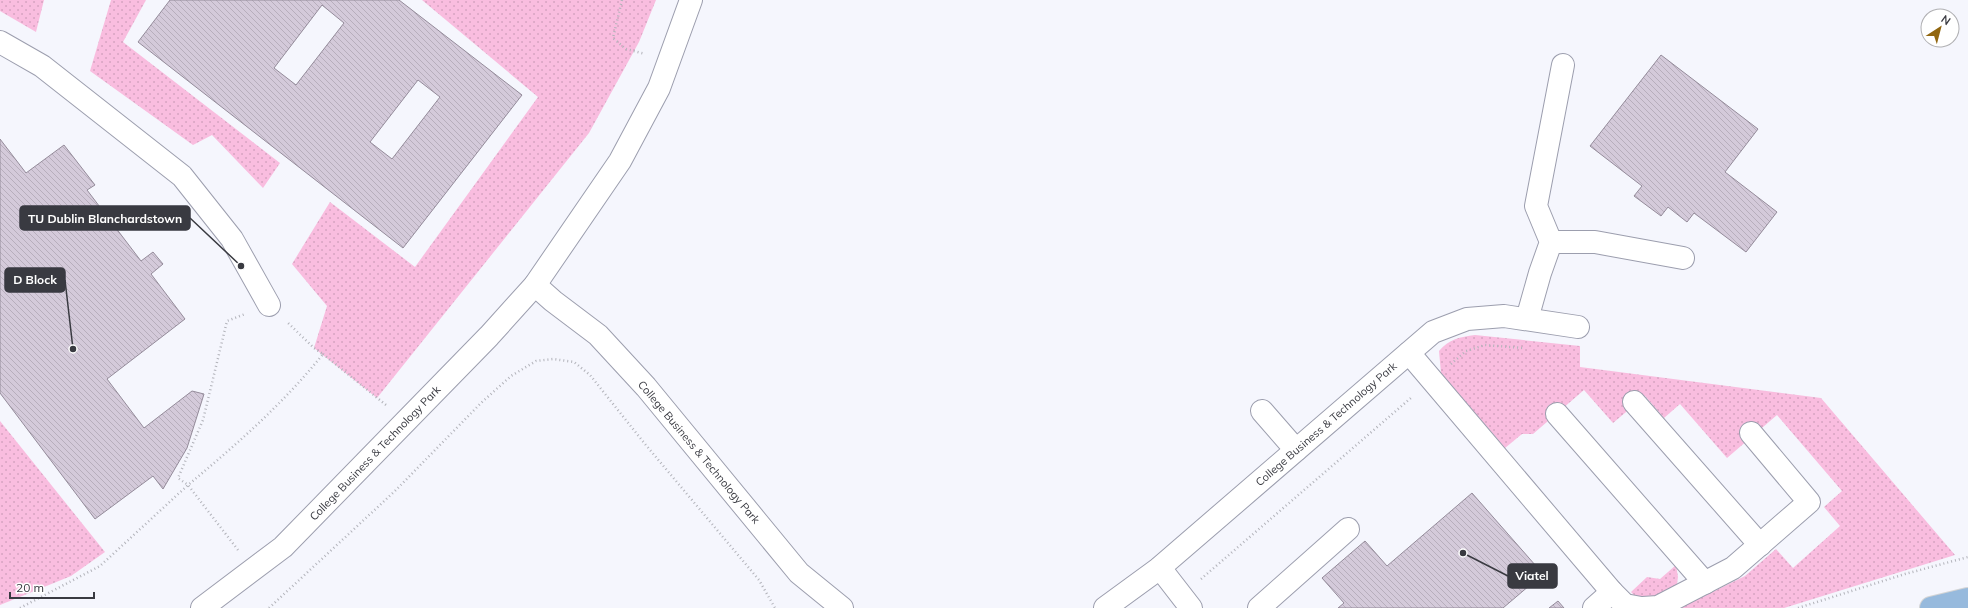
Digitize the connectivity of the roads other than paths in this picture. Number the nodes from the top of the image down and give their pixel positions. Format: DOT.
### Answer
graph roads {
  1 [pos="691,0"];
  2 [pos="0,42"];
  3 [pos="1563,65"];
  4 [pos="1551,242"];
  5 [pos="1683,258"];
  6 [pos="534,285"];
  7 [pos="269,305"];
  8 [pos="1527,319"];
  9 [pos="1578,326"];
  10 [pos="1409,353"];
  11 [pos="1634,402"];
  12 [pos="1262,411"];
  13 [pos="1556,414"];
  14 [pos="1751,433"];
  15 [pos="1296,450"];
  16 [pos="1348,529"];
  17 [pos="1760,545"];
  18 [pos="1160,568"];
  19 [pos="1705,583"];
  20 [pos="1612,592"];
  21 [pos="1968,599"];
  22 [pos="1186,602"];
  23 [pos="202,608"];
  24 [pos="842,608"];
  25 [pos="1105,608"];
  26 [pos="1258,608"];
  27 [pos="1594,608"];
  28 [pos="1642,608"];
  29 [pos="1931,608"];
  1 -- 6 [label="lane, College Business & Technology Park"];
  2 -- 7 [label="lane"];
  3 -- 4 [label="lane"];
  4 -- 5 [label="lane"];
  4 -- 8 [label="lane"];
  6 -- 23 [label="lane, College Business & Technology Park"];
  6 -- 24 [label="lane, College Business & Technology Park"];
  8 -- 9 [label="lane, College Business & Technology Park"];
  8 -- 10 [label="lane, College Business & Technology Park"];
  10 -- 15 [label="lane, College Business & Technology Park"];
  10 -- 20 [label="lane"];
  11 -- 17 [label="lane"];
  12 -- 15 [label="lane"];
  13 -- 19 [label="lane"];
  14 -- 17 [label="lane"];
  15 -- 18 [label="lane, College Business & Technology Park"];
  16 -- 26 [label="lane"];
  17 -- 19 [label="lane"];
  18 -- 22 [label="lane"];
  18 -- 25 [label="lane, College Business & Technology Park"];
  19 -- 28 [label="lane"];
  20 -- 27 [label="lane"];
  20 -- 28 [label="lane"];
  21 -- 29 [label="main road"];
}
